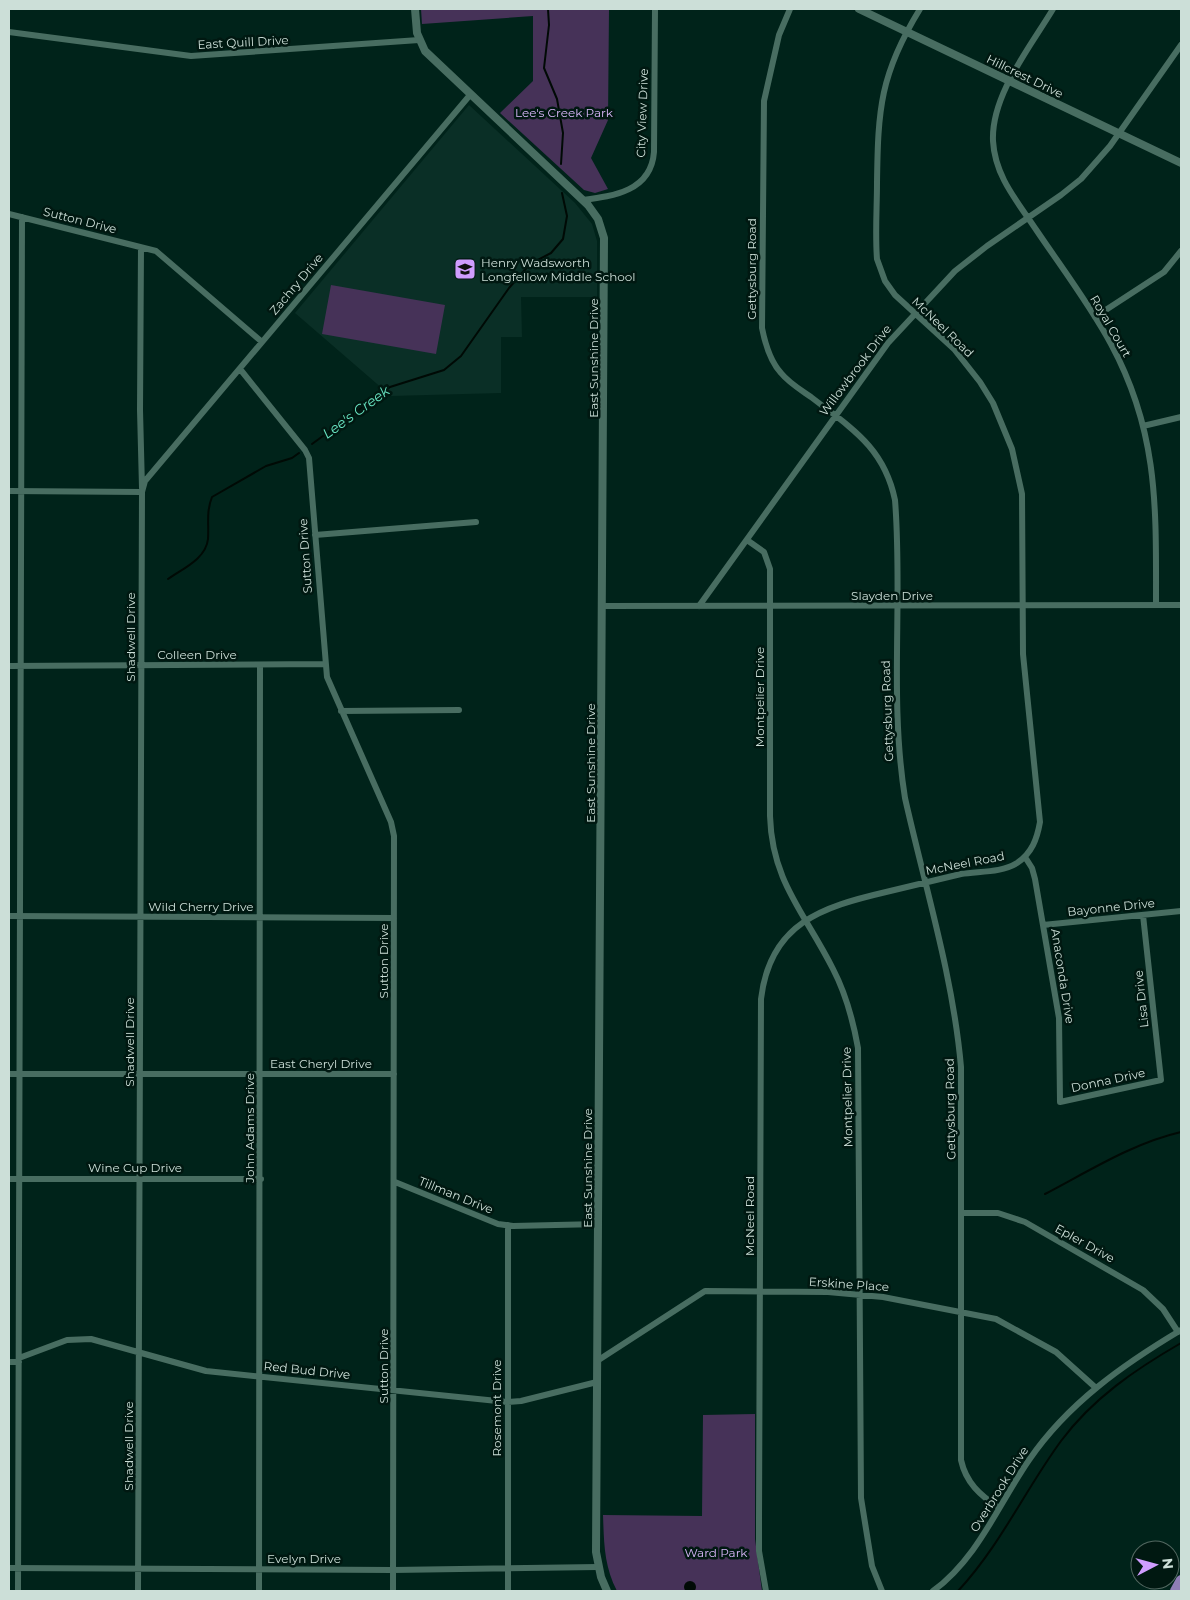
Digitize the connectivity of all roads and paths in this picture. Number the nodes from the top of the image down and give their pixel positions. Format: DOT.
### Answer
graph roads {
  1 [pos="414,9"];
  2 [pos="655,9"];
  3 [pos="790,9"];
  4 [pos="859,9"];
  5 [pos="920,9"];
  6 [pos="1053,9"];
  7 [pos="906,31"];
  8 [pos="9,32"];
  9 [pos="419,40"];
  10 [pos="1181,45"];
  11 [pos="1010,81"];
  12 [pos="470,95"];
  13 [pos="1119,133"];
  14 [pos="1181,163"];
  15 [pos="582,200"];
  16 [pos="9,214"];
  17 [pos="22,217"];
  18 [pos="1028,218"];
  19 [pos="141,248"];
  20 [pos="1181,251"];
  21 [pos="914,313"];
  22 [pos="1095,317"];
  23 [pos="262,342"];
  24 [pos="240,369"];
  25 [pos="834,416"];
  26 [pos="1181,416"];
  27 [pos="1143,426"];
  28 [pos="142,491"];
  29 [pos="9,492"];
  30 [pos="21,492"];
  31 [pos="476,522"];
  32 [pos="315,535"];
  33 [pos="747,540"];
  34 [pos="1023,605"];
  35 [pos="1156,605"];
  36 [pos="1181,605"];
  37 [pos="603,606"];
  38 [pos="698,606"];
  39 [pos="770,606"];
  40 [pos="897,606"];
  41 [pos="325,664"];
  42 [pos="141,665"];
  43 [pos="260,665"];
  44 [pos="9,666"];
  45 [pos="20,666"];
  46 [pos="459,710"];
  47 [pos="341,711"];
  48 [pos="1025,857"];
  49 [pos="924,883"];
  50 [pos="1181,911"];
  51 [pos="1143,915"];
  52 [pos="9,916"];
  53 [pos="20,916"];
  54 [pos="261,917"];
  55 [pos="140,918"];
  56 [pos="394,918"];
  57 [pos="804,921"];
  58 [pos="1043,925"];
  59 [pos="9,1074"];
  60 [pos="20,1074"];
  61 [pos="261,1074"];
  62 [pos="394,1074"];
  63 [pos="140,1075"];
  64 [pos="1161,1080"];
  65 [pos="1060,1102"];
  66 [pos="140,1178"];
  67 [pos="9,1179"];
  68 [pos="20,1179"];
  69 [pos="261,1179"];
  70 [pos="395,1182"];
  71 [pos="962,1212"];
  72 [pos="598,1224"];
  73 [pos="508,1225"];
  74 [pos="760,1292"];
  75 [pos="860,1295"];
  76 [pos="961,1311"];
  77 [pos="1179,1331"];
  78 [pos="140,1353"];
  79 [pos="19,1360"];
  80 [pos="597,1361"];
  81 [pos="9,1362"];
  82 [pos="259,1377"];
  83 [pos="597,1382"];
  84 [pos="1096,1388"];
  85 [pos="394,1390"];
  86 [pos="507,1402"];
  87 [pos="999,1508"];
  88 [pos="598,1567"];
  89 [pos="9,1568"];
  90 [pos="18,1568"];
  91 [pos="138,1568"];
  92 [pos="259,1569"];
  93 [pos="508,1569"];
  94 [pos="393,1570"];
  95 [pos="18,1591"];
  96 [pos="138,1591"];
  97 [pos="259,1591"];
  98 [pos="393,1591"];
  99 [pos="508,1591"];
  100 [pos="607,1591"];
  101 [pos="766,1591"];
  102 [pos="882,1591"];
  103 [pos="933,1591"];
  1 -- 9 [label="street, East Sunshine Drive"];
  2 -- 15 [label="street, City View Drive"];
  3 -- 25 [label="street, Gettysburg Road"];
  4 -- 7 [label="street, Hillcrest Drive"];
  5 -- 7 [label="street, McNeel Road"];
  6 -- 11 [label="street, Royal Court"];
  7 -- 11 [label="street, Hillcrest Drive"];
  7 -- 21 [label="street, McNeel Road"];
  8 -- 9 [label="street, East Quill Drive"];
  9 -- 12 [label="street, East Sunshine Drive"];
  10 -- 13 [label="street, Willowbrook Drive"];
  11 -- 13 [label="street, Hillcrest Drive"];
  11 -- 18 [label="street, Royal Court"];
  12 -- 15 [label="street, East Sunshine Drive"];
  12 -- 23 [label="street, Zachry Drive"];
  13 -- 14 [label="street, Hillcrest Drive"];
  13 -- 18 [label="street, Willowbrook Drive"];
  15 -- 37 [label="street, East Sunshine Drive"];
  16 -- 17 [label="street, Sutton Drive"];
  17 -- 19 [label="street, Sutton Drive"];
  17 -- 30 [label="street"];
  18 -- 21 [label="street, Willowbrook Drive"];
  18 -- 22 [label="street, Royal Court"];
  19 -- 23 [label="street, Sutton Drive"];
  19 -- 28 [label="street, Shadwell Drive"];
  20 -- 22 [label="street"];
  21 -- 25 [label="street, Willowbrook Drive"];
  21 -- 34 [label="street, McNeel Road"];
  22 -- 27 [label="street, Royal Court"];
  23 -- 24 [label="street, Zachry Drive"];
  24 -- 28 [label="street, Zachry Drive"];
  24 -- 32 [label="street, Sutton Drive"];
  25 -- 33 [label="street, Willowbrook Drive"];
  25 -- 40 [label="street, Gettysburg Road"];
  26 -- 27 [label="street"];
  27 -- 35 [label="street, Royal Court"];
  28 -- 30 [label="street"];
  28 -- 42 [label="street, Shadwell Drive"];
  29 -- 30 [label="street"];
  30 -- 45 [label="street"];
  31 -- 32 [label="street"];
  32 -- 41 [label="street, Sutton Drive"];
  33 -- 38 [label="street, Willowbrook Drive"];
  33 -- 39 [label="street, Montpelier Drive"];
  34 -- 35 [label="street, Slayden Drive"];
  34 -- 40 [label="street, Slayden Drive"];
  34 -- 48 [label="street, McNeel Road"];
  35 -- 36 [label="street, Slayden Drive"];
  37 -- 38 [label="street, Slayden Drive"];
  37 -- 72 [label="street, East Sunshine Drive"];
  38 -- 39 [label="street, Slayden Drive"];
  39 -- 40 [label="street, Slayden Drive"];
  39 -- 57 [label="street, Montpelier Drive"];
  40 -- 49 [label="street, Gettysburg Road"];
  41 -- 43 [label="street, Colleen Drive"];
  41 -- 47 [label="street, Sutton Drive"];
  42 -- 43 [label="street, Colleen Drive"];
  42 -- 45 [label="street, Colleen Drive"];
  42 -- 55 [label="street, Shadwell Drive"];
  43 -- 54 [label="street, John Adams Drive"];
  44 -- 45 [label="street, Colleen Drive"];
  45 -- 53 [label="street"];
  46 -- 47 [label="street"];
  47 -- 56 [label="street, Sutton Drive"];
  48 -- 49 [label="street, McNeel Road"];
  48 -- 58 [label="street, Anaconda Drive"];
  49 -- 57 [label="street, McNeel Road"];
  49 -- 71 [label="street, Gettysburg Road"];
  50 -- 51 [label="street, Bayonne Drive"];
  51 -- 58 [label="street, Bayonne Drive"];
  51 -- 64 [label="street, Lisa Drive"];
  52 -- 53 [label="street, Wild Cherry Drive"];
  53 -- 55 [label="street, Wild Cherry Drive"];
  53 -- 60 [label="street"];
  54 -- 55 [label="street, Wild Cherry Drive"];
  54 -- 56 [label="street, Wild Cherry Drive"];
  54 -- 61 [label="street, John Adams Drive"];
  55 -- 63 [label="street, Shadwell Drive"];
  56 -- 62 [label="street, Sutton Drive"];
  57 -- 74 [label="street, McNeel Road"];
  57 -- 75 [label="street, Montpelier Drive"];
  58 -- 65 [label="street, Anaconda Drive"];
  59 -- 60 [label="street, East Cheryl Drive"];
  60 -- 63 [label="street, East Cheryl Drive"];
  60 -- 68 [label="street"];
  61 -- 62 [label="street, East Cheryl Drive"];
  61 -- 63 [label="street, East Cheryl Drive"];
  61 -- 69 [label="street, John Adams Drive"];
  62 -- 70 [label="street, Sutton Drive"];
  63 -- 66 [label="street, Shadwell Drive"];
  64 -- 65 [label="street, Donna Drive"];
  66 -- 68 [label="street, Wine Cup Drive"];
  66 -- 69 [label="street, Wine Cup Drive"];
  66 -- 78 [label="street, Shadwell Drive"];
  67 -- 68 [label="street, Wine Cup Drive"];
  68 -- 79 [label="street"];
  69 -- 82 [label="street, John Adams Drive"];
  70 -- 73 [label="street, Tillman Drive"];
  70 -- 85 [label="street, Sutton Drive"];
  71 -- 76 [label="street, Gettysburg Road"];
  71 -- 77 [label="street, Epler Drive"];
  72 -- 73 [label="street, Tillman Drive"];
  72 -- 80 [label="street, East Sunshine Drive"];
  73 -- 86 [label="street, Rosemont Drive"];
  74 -- 75 [label="street, Erskine Place"];
  74 -- 80 [label="street, Erskine Place"];
  74 -- 101 [label="street, McNeel Road"];
  75 -- 76 [label="street, Erskine Place"];
  75 -- 102 [label="street, Montpelier Drive"];
  76 -- 84 [label="street, Erskine Place"];
  76 -- 87 [label="street, Gettysburg Road"];
  77 -- 84 [label="street, Overbrook Drive"];
  78 -- 79 [label="street, Red Bud Drive"];
  78 -- 82 [label="street, Red Bud Drive"];
  78 -- 91 [label="street, Shadwell Drive"];
  79 -- 81 [label="street, Red Bud Drive"];
  79 -- 90 [label="street"];
  80 -- 83 [label="street, East Sunshine Drive"];
  82 -- 85 [label="street, Red Bud Drive"];
  82 -- 92 [label="street, John Adams Drive"];
  83 -- 86 [label="street, Red Bud Drive"];
  83 -- 88 [label="street, East Sunshine Drive"];
  84 -- 87 [label="street, Overbrook Drive"];
  85 -- 86 [label="street, Red Bud Drive"];
  85 -- 94 [label="street, Sutton Drive"];
  86 -- 93 [label="street, Rosemont Drive"];
  87 -- 103 [label="street, Overbrook Drive"];
  88 -- 93 [label="street, Evelyn Drive"];
  88 -- 100 [label="street, East Sunshine Drive"];
  89 -- 90 [label="street, Evelyn Drive"];
  90 -- 91 [label="street, Evelyn Drive"];
  90 -- 95 [label="street"];
  91 -- 92 [label="street, Evelyn Drive"];
  91 -- 96 [label="street, Shadwell Drive"];
  92 -- 94 [label="street, Evelyn Drive"];
  92 -- 97 [label="street, John Adams Drive"];
  93 -- 94 [label="street, Evelyn Drive"];
  93 -- 99 [label="street, Rosemont Drive"];
  94 -- 98 [label="street, Sutton Drive"];
}
